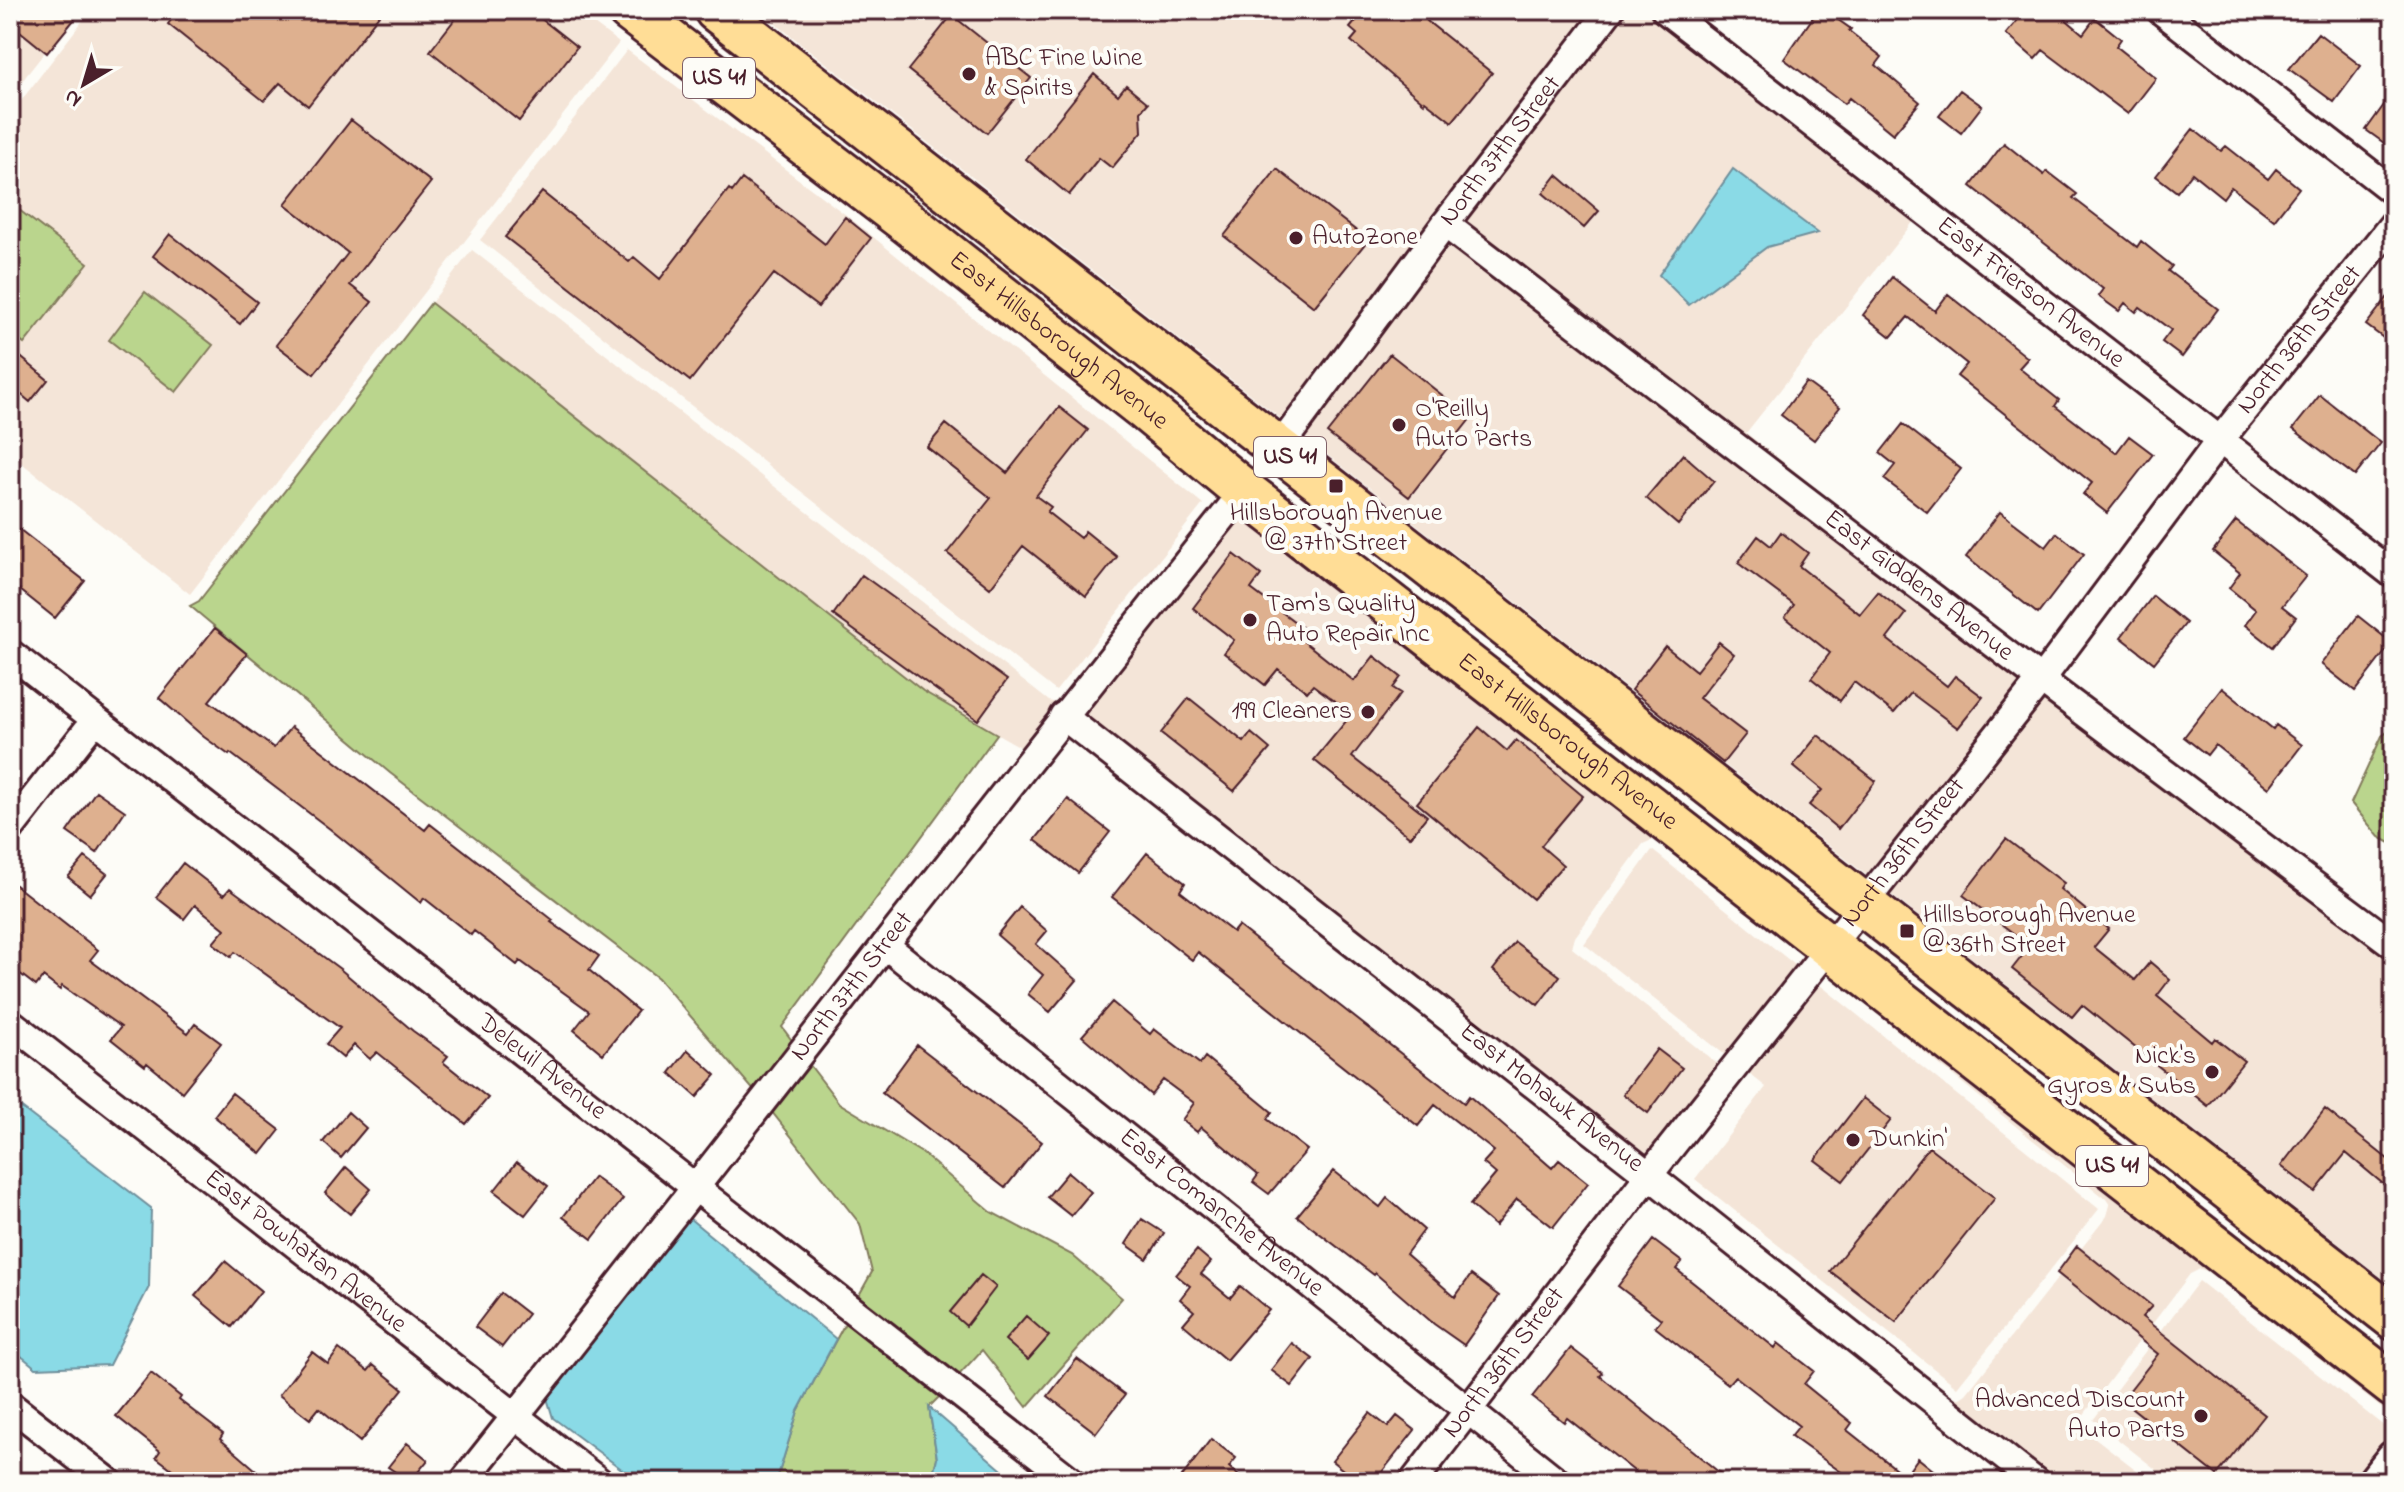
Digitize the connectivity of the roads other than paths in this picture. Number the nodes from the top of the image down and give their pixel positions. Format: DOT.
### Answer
graph roads {
  1 [pos="629,10"];
  2 [pos="716,10"];
  3 [pos="1610,10"];
  4 [pos="1665,10"];
  5 [pos="2160,10"];
  6 [pos="936,184"];
  7 [pos="868,192"];
  8 [pos="2394,192"];
  9 [pos="2394,223"];
  10 [pos="1445,224"];
  11 [pos="1147,411"];
  12 [pos="2220,440"];
  13 [pos="1278,449"];
  14 [pos="1244,491"];
  15 [pos="1367,518"];
  16 [pos="2394,575"];
  17 [pos="10,653"];
  18 [pos="2041,680"];
  19 [pos="1063,716"];
  20 [pos="95,720"];
  21 [pos="10,829"];
  22 [pos="1863,905"];
  23 [pos="885,945"];
  24 [pos="2394,945"];
  25 [pos="1830,947"];
  26 [pos="10,1022"];
  27 [pos="1649,1175"];
  28 [pos="695,1189"];
  29 [pos="2394,1318"];
  30 [pos="2394,1386"];
  31 [pos="10,1405"];
  32 [pos="1467,1411"];
  33 [pos="516,1416"];
  34 [pos="2394,1458"];
  35 [pos="109,1482"];
  36 [pos="463,1482"];
  37 [pos="600,1482"];
  38 [pos="1073,1482"];
  39 [pos="1413,1482"];
  40 [pos="1558,1482"];
  41 [pos="2036,1482"];
  42 [pos="2375,1482"];
  1 -- 7 [label="main road, East Hillsborough Avenue / US 41"];
  2 -- 6 [label="main road, East Hillsborough Avenue / US 41"];
  3 -- 10 [label="street, North 37th Street"];
  4 -- 12 [label="street, East Frierson Avenue"];
  5 -- 8 [label="street"];
  6 -- 7 [label="main road"];
  6 -- 13 [label="main road, East Hillsborough Avenue / US 41"];
  7 -- 11 [label="main road, East Hillsborough Avenue / US 41"];
  9 -- 12 [label="street, North 36th Street"];
  10 -- 13 [label="street, North 37th Street"];
  10 -- 18 [label="street, East Giddens Avenue"];
  11 -- 13 [label="main road"];
  11 -- 14 [label="main road, East Hillsborough Avenue / US 41"];
  12 -- 16 [label="street, East Frierson Avenue"];
  12 -- 18 [label="street, North 36th Street"];
  13 -- 15 [label="main road, East Hillsborough Avenue / US 41"];
  14 -- 15 [label="main road"];
  14 -- 19 [label="street, North 37th Street"];
  14 -- 25 [label="main road, East Hillsborough Avenue / US 41"];
  15 -- 22 [label="main road, East Hillsborough Avenue / US 41"];
  17 -- 20 [label="street, Deleuil Avenue"];
  18 -- 22 [label="street, North 36th Street"];
  18 -- 24 [label="street, East Giddens Avenue"];
  19 -- 23 [label="street, North 37th Street"];
  19 -- 27 [label="street, East Mohawk Avenue"];
  20 -- 21 [label="street"];
  20 -- 28 [label="street, Deleuil Avenue"];
  22 -- 25 [label="street, North 36th Street"];
  22 -- 29 [label="main road, East Hillsborough Avenue / US 41"];
  23 -- 28 [label="street, North 37th Street"];
  23 -- 32 [label="street, East Comanche Avenue"];
  25 -- 27 [label="street, North 36th Street"];
  25 -- 30 [label="main road, East Hillsborough Avenue / US 41"];
  26 -- 33 [label="street, East Powhatan Avenue"];
  27 -- 32 [label="street, North 36th Street"];
  27 -- 41 [label="street, East Mohawk Avenue"];
  28 -- 33 [label="street, North 37th Street"];
  28 -- 38 [label="street, Deleuil Avenue"];
  31 -- 35 [label="street"];
  32 -- 39 [label="street, North 36th Street"];
  32 -- 40 [label="street, East Comanche Avenue"];
  33 -- 36 [label="street, North 37th Street"];
  33 -- 37 [label="street, East Powhatan Avenue"];
  34 -- 42 [label="street"];
}
